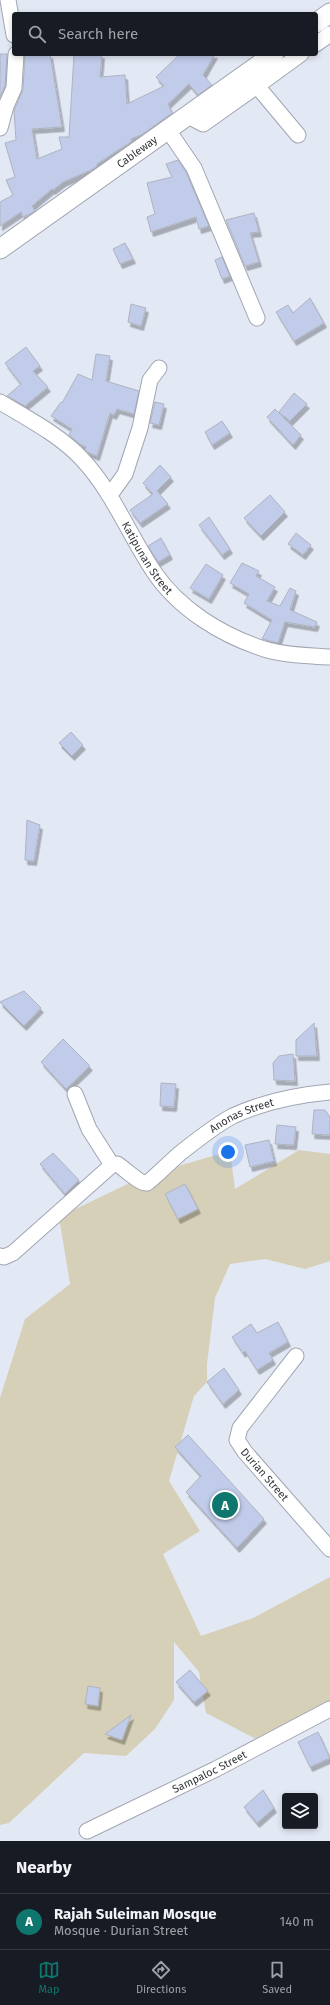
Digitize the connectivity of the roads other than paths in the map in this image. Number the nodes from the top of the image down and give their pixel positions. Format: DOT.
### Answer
graph roads {
  1 [pos="8,0"];
  2 [pos="330,13"];
  3 [pos="318,22"];
  4 [pos="12,23"];
  5 [pos="330,34"];
  6 [pos="318,43"];
  7 [pos="16,56"];
  8 [pos="271,56"];
  9 [pos="299,56"];
  10 [pos="257,86"];
  11 [pos="188,116"];
  12 [pos="0,128"];
  13 [pos="168,130"];
  14 [pos="298,135"];
  15 [pos="0,249"];
  16 [pos="258,318"];
  17 [pos="159,368"];
  18 [pos="0,402"];
  19 [pos="110,495"];
  20 [pos="330,657"];
  21 [pos="330,1092"];
  22 [pos="75,1094"];
  23 [pos="112,1165"];
  24 [pos="0,1256"];
  25 [pos="296,1356"];
  26 [pos="330,1549"];
  27 [pos="330,1709"];
  28 [pos="86,1831"];
  1 -- 4 [label="street"];
  2 -- 3 [label="street"];
  5 -- 6 [label="street"];
  7 -- 12 [label="street"];
  8 -- 11 [label="street, Cableway"];
  9 -- 10 [label="street"];
  10 -- 11 [label="street"];
  10 -- 14 [label="street"];
  11 -- 13 [label="street, Cableway"];
  13 -- 15 [label="street, Cableway"];
  13 -- 16 [label="street"];
  17 -- 19 [label="street"];
  18 -- 19 [label="street, Katipunan Street"];
  19 -- 20 [label="street, Katipunan Street"];
  21 -- 23 [label="street, Anonas Street"];
  22 -- 23 [label="street"];
  23 -- 24 [label="street"];
  25 -- 26 [label="street, Durian Street"];
  27 -- 28 [label="street, Sampaloc Street"];
}
